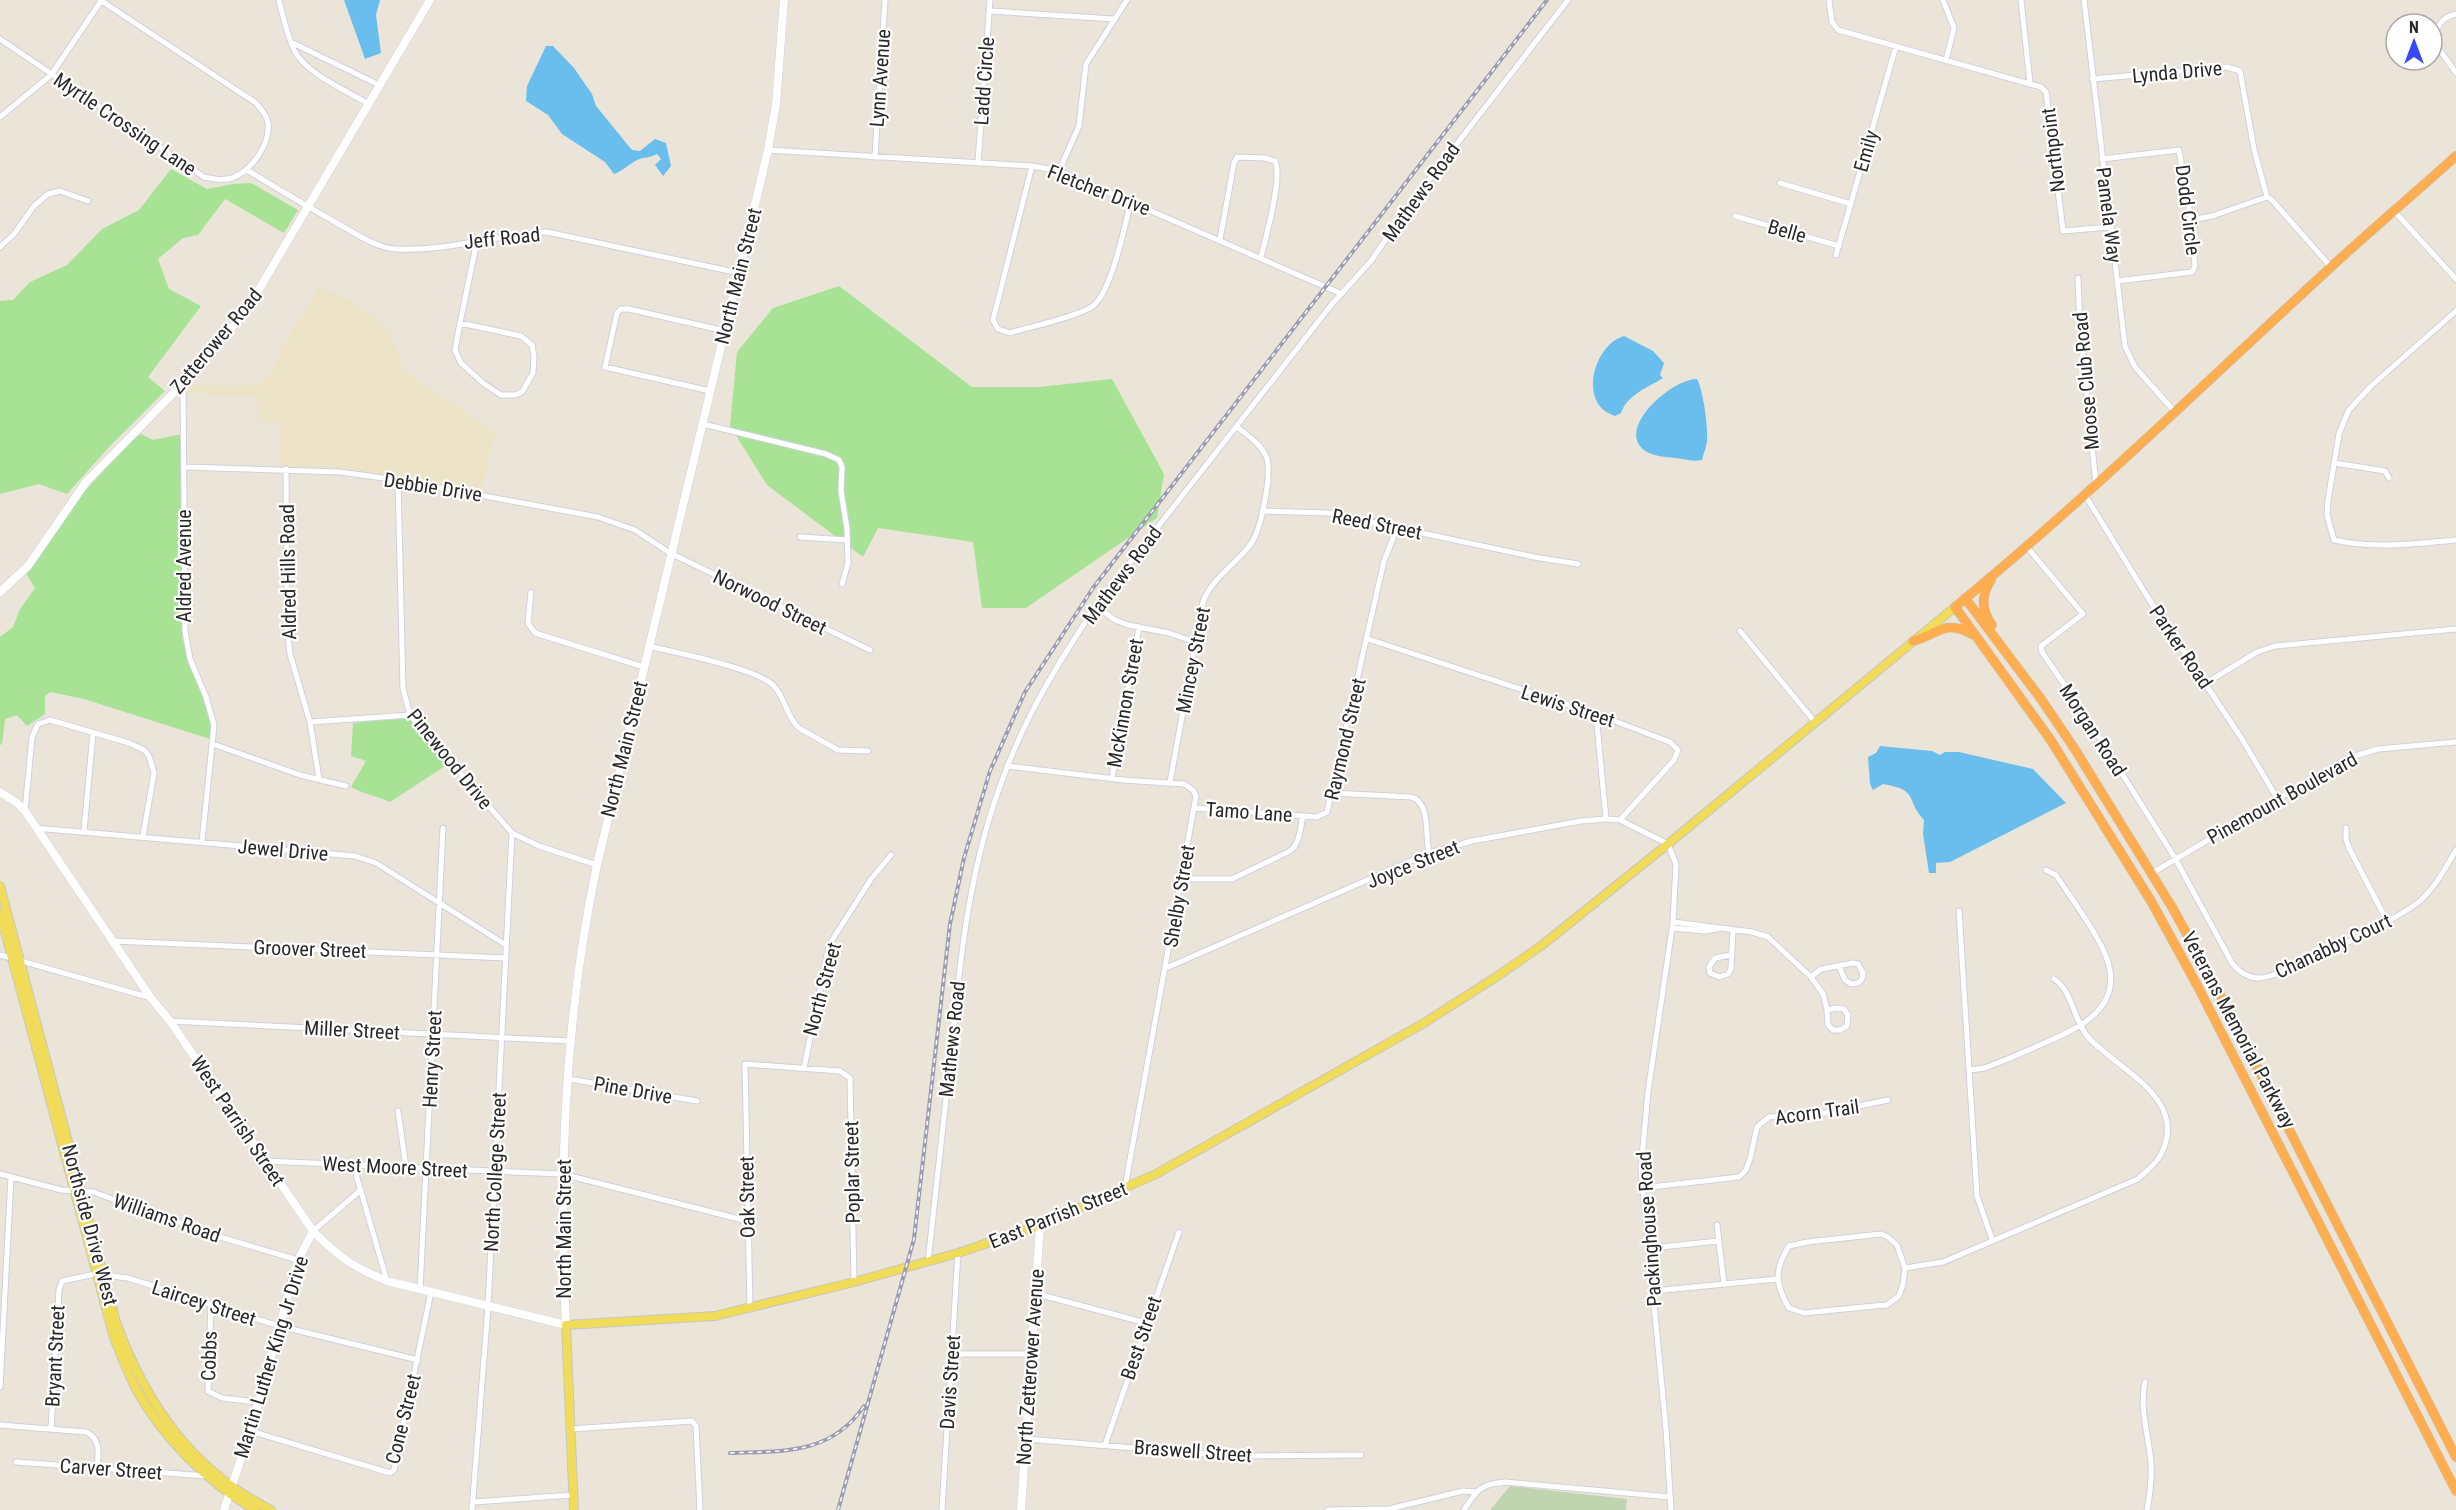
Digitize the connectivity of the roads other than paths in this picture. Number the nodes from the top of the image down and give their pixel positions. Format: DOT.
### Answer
graph roads {
  1 [pos="100,0"];
  2 [pos="279,0"];
  3 [pos="430,0"];
  4 [pos="784,0"];
  5 [pos="885,0"];
  6 [pos="990,0"];
  7 [pos="1127,0"];
  8 [pos="1568,0"];
  9 [pos="1829,0"];
  10 [pos="1943,0"];
  11 [pos="2021,0"];
  12 [pos="2084,0"];
  13 [pos="990,11"];
  14 [pos="2456,14"];
  15 [pos="1114,19"];
  16 [pos="0,39"];
  17 [pos="291,42"];
  18 [pos="1896,46"];
  19 [pos="1946,60"];
  20 [pos="2456,73"];
  21 [pos="51,75"];
  22 [pos="2092,79"];
  23 [pos="2030,83"];
  24 [pos="381,86"];
  25 [pos="369,104"];
  26 [pos="0,117"];
  27 [pos="768,150"];
  28 [pos="2456,156"];
  29 [pos="875,157"];
  30 [pos="2102,159"];
  31 [pos="978,162"];
  32 [pos="1032,166"];
  33 [pos="247,170"];
  34 [pos="1059,171"];
  35 [pos="1780,183"];
  36 [pos="2267,197"];
  37 [pos="88,201"];
  38 [pos="1131,201"];
  39 [pos="1851,204"];
  40 [pos="307,207"];
  41 [pos="2395,212"];
  42 [pos="1735,216"];
  43 [pos="2191,220"];
  44 [pos="2110,227"];
  45 [pos="1220,239"];
  46 [pos="477,241"];
  47 [pos="1839,246"];
  48 [pos="0,247"];
  49 [pos="1836,255"];
  50 [pos="1261,257"];
  51 [pos="2331,267"];
  52 [pos="739,273"];
  53 [pos="2078,278"];
  54 [pos="2456,279"];
  55 [pos="2117,281"];
  56 [pos="1342,294"];
  57 [pos="2456,311"];
  58 [pos="460,323"];
  59 [pos="725,331"];
  60 [pos="183,383"];
  61 [pos="710,391"];
  62 [pos="2175,412"];
  63 [pos="703,424"];
  64 [pos="1237,427"];
  65 [pos="2334,463"];
  66 [pos="184,467"];
  67 [pos="286,469"];
  68 [pos="2390,478"];
  69 [pos="398,480"];
  70 [pos="2096,485"];
  71 [pos="2085,495"];
  72 [pos="1262,511"];
  73 [pos="1397,528"];
  74 [pos="800,537"];
  75 [pos="847,540"];
  76 [pos="2456,540"];
  77 [pos="2027,547"];
  78 [pos="670,553"];
  79 [pos="1578,564"];
  80 [pos="1992,576"];
  81 [pos="842,584"];
  82 [pos="0,592"];
  83 [pos="531,592"];
  84 [pos="1965,598"];
  85 [pos="1096,606"];
  86 [pos="1955,607"];
  87 [pos="1139,627"];
  88 [pos="2456,629"];
  89 [pos="1740,631"];
  90 [pos="1977,637"];
  91 [pos="1368,639"];
  92 [pos="1913,641"];
  93 [pos="1195,642"];
  94 [pos="649,646"];
  95 [pos="870,650"];
  96 [pos="644,667"];
  97 [pos="2206,683"];
  98 [pos="2041,699"];
  99 [pos="1596,714"];
  100 [pos="410,716"];
  101 [pos="310,722"];
  102 [pos="1815,722"];
  103 [pos="93,734"];
  104 [pos="2456,742"];
  105 [pos="213,744"];
  106 [pos="868,751"];
  107 [pos="1007,766"];
  108 [pos="1112,778"];
  109 [pos="319,779"];
  110 [pos="1170,782"];
  111 [pos="346,786"];
  112 [pos="0,792"];
  113 [pos="1332,793"];
  114 [pos="2277,798"];
  115 [pos="1195,808"];
  116 [pos="25,811"];
  117 [pos="1303,816"];
  118 [pos="1606,819"];
  119 [pos="1620,820"];
  120 [pos="35,828"];
  121 [pos="443,828"];
  122 [pos="2346,828"];
  123 [pos="84,831"];
  124 [pos="512,833"];
  125 [pos="143,836"];
  126 [pos="202,842"];
  127 [pos="1668,844"];
  128 [pos="2456,850"];
  129 [pos="1429,854"];
  130 [pos="891,855"];
  131 [pos="2175,858"];
  132 [pos="597,865"];
  133 [pos="2046,870"];
  134 [pos="2152,873"];
  135 [pos="1182,879"];
  136 [pos="0,886"];
  137 [pos="440,902"];
  138 [pos="1959,911"];
  139 [pos="0,913"];
  140 [pos="2388,921"];
  141 [pos="1672,925"];
  142 [pos="1733,931"];
  143 [pos="114,941"];
  144 [pos="506,945"];
  145 [pos="436,954"];
  146 [pos="0,955"];
  147 [pos="1731,956"];
  148 [pos="506,958"];
  149 [pos="17,960"];
  150 [pos="1839,966"];
  151 [pos="1166,968"];
  152 [pos="1811,977"];
  153 [pos="2054,979"];
  154 [pos="151,998"];
  155 [pos="1827,1010"];
  156 [pos="170,1021"];
  157 [pos="2081,1027"];
  158 [pos="434,1033"];
  159 [pos="503,1036"];
  160 [pos="570,1041"];
  161 [pos="804,1068"];
  162 [pos="1970,1070"];
  163 [pos="569,1079"];
  164 [pos="1888,1100"];
  165 [pos="697,1101"];
  166 [pos="398,1111"];
  167 [pos="265,1161"];
  168 [pos="353,1164"];
  169 [pos="406,1167"];
  170 [pos="426,1168"];
  171 [pos="495,1172"];
  172 [pos="0,1174"];
  173 [pos="562,1174"];
  174 [pos="11,1177"];
  175 [pos="1642,1188"];
  176 [pos="1125,1189"];
  177 [pos="362,1190"];
  178 [pos="78,1191"];
  179 [pos="747,1221"];
  180 [pos="1040,1225"];
  181 [pos="1717,1225"];
  182 [pos="313,1231"];
  183 [pos="1179,1232"];
  184 [pos="1992,1239"];
  185 [pos="1719,1241"];
  186 [pos="1660,1247"];
  187 [pos="958,1254"];
  188 [pos="298,1260"];
  189 [pos="928,1262"];
  190 [pos="1905,1268"];
  191 [pos="99,1274"];
  192 [pos="1778,1279"];
  193 [pos="387,1281"];
  194 [pos="854,1282"];
  195 [pos="1724,1284"];
  196 [pos="420,1290"];
  197 [pos="1653,1290"];
  198 [pos="430,1292"];
  199 [pos="1034,1293"];
  200 [pos="211,1306"];
  201 [pos="488,1307"];
  202 [pos="750,1309"];
  203 [pos="1146,1323"];
  204 [pos="566,1325"];
  205 [pos="279,1326"];
  206 [pos="952,1354"];
  207 [pos="1031,1354"];
  208 [pos="418,1360"];
  209 [pos="2145,1382"];
  210 [pos="0,1387"];
  211 [pos="257,1402"];
  212 [pos="0,1425"];
  213 [pos="51,1429"];
  214 [pos="570,1429"];
  215 [pos="250,1431"];
  216 [pos="1026,1439"];
  217 [pos="1105,1445"];
  218 [pos="1360,1455"];
  219 [pos="2456,1457"];
  220 [pos="16,1462"];
  221 [pos="97,1469"];
  222 [pos="207,1476"];
  223 [pos="230,1489"];
  224 [pos="2456,1491"];
  225 [pos="1476,1492"];
  226 [pos="573,1495"];
  227 [pos="1670,1497"];
  228 [pos="473,1502"];
  229 [pos="1389,1509"];
  230 [pos="224,1510"];
  231 [pos="255,1510"];
  232 [pos="271,1510"];
  233 [pos="472,1510"];
  234 [pos="574,1510"];
  235 [pos="700,1510"];
  236 [pos="942,1510"];
  237 [pos="1021,1510"];
  238 [pos="1328,1510"];
  239 [pos="1464,1510"];
  240 [pos="1671,1510"];
  241 [pos="2147,1510"];
  1 -- 21 [label="street"];
  1 -- 33 [label="street"];
  2 -- 17 [label="street"];
  3 -- 24 [label="street, Zetterower Road"];
  4 -- 27 [label="street, North Main Street"];
  5 -- 29 [label="street, Lynn Avenue"];
  6 -- 13 [label="street, Ladd Circle"];
  7 -- 15 [label="street"];
  8 -- 56 [label="street, Mathews Road"];
  9 -- 18 [label="street, Northpoint"];
  10 -- 19 [label="street"];
  11 -- 23 [label="street"];
  12 -- 22 [label="street, Pamela Way"];
  13 -- 15 [label="street"];
  13 -- 31 [label="street, Ladd Circle"];
  14 -- 20 [label="street"];
  15 -- 34 [label="street"];
  16 -- 21 [label="street, Myrtle Crossing Lane"];
  17 -- 24 [label="street"];
  17 -- 25 [label="street"];
  18 -- 19 [label="street, Northpoint"];
  18 -- 39 [label="street, Emily"];
  19 -- 23 [label="street, Northpoint"];
  21 -- 26 [label="street"];
  21 -- 33 [label="street, Myrtle Crossing Lane"];
  22 -- 30 [label="street, Pamela Way"];
  22 -- 36 [label="street, Lynda Drive"];
  23 -- 44 [label="street, Northpoint"];
  24 -- 25 [label="street, Zetterower Road"];
  25 -- 40 [label="street, Zetterower Road"];
  27 -- 29 [label="street, Fletcher Drive"];
  27 -- 52 [label="street, North Main Street"];
  28 -- 41 [label="highway"];
  29 -- 31 [label="street, Fletcher Drive"];
  30 -- 43 [label="street, Dodd Circle"];
  30 -- 44 [label="street, Pamela Way"];
  31 -- 32 [label="street, Fletcher Drive"];
  32 -- 34 [label="street, Fletcher Drive"];
  32 -- 38 [label="street"];
  33 -- 40 [label="street, Jeff Road"];
  34 -- 38 [label="street, Fletcher Drive"];
  35 -- 39 [label="street"];
  36 -- 43 [label="street"];
  36 -- 51 [label="street, Lynda Drive"];
  37 -- 48 [label="street"];
  38 -- 45 [label="street, Fletcher Drive"];
  39 -- 47 [label="street, Emily"];
  40 -- 46 [label="street, Jeff Road"];
  40 -- 60 [label="street, Zetterower Road"];
  41 -- 51 [label="highway"];
  41 -- 54 [label="street"];
  42 -- 47 [label="street, Belle"];
  43 -- 55 [label="street, Dodd Circle"];
  44 -- 55 [label="street, Pamela Way"];
  45 -- 50 [label="street, Fletcher Drive"];
  45 -- 50 [label="street"];
  46 -- 52 [label="street, Jeff Road"];
  46 -- 58 [label="street"];
  47 -- 49 [label="street, Emily"];
  50 -- 56 [label="street, Fletcher Drive"];
  51 -- 62 [label="highway"];
  52 -- 59 [label="street, North Main Street"];
  53 -- 70 [label="street, Moose Club Road"];
  55 -- 62 [label="street, Pamela Way"];
  56 -- 64 [label="street, Mathews Road"];
  57 -- 65 [label="street"];
  58 -- 58 [label="street"];
  59 -- 61 [label="street, North Main Street"];
  59 -- 61 [label="street"];
  60 -- 66 [label="street, Aldred Avenue"];
  60 -- 82 [label="street, Zetterower Road"];
  61 -- 63 [label="street, North Main Street"];
  62 -- 70 [label="highway"];
  63 -- 75 [label="street"];
  63 -- 78 [label="street, North Main Street"];
  64 -- 72 [label="street, Mincey Street"];
  64 -- 85 [label="street, Mathews Road"];
  65 -- 68 [label="street"];
  65 -- 76 [label="street"];
  66 -- 67 [label="street, Debbie Drive"];
  66 -- 105 [label="street, Aldred Avenue"];
  67 -- 69 [label="street, Debbie Drive"];
  67 -- 101 [label="street, Aldred Hills Road"];
  69 -- 78 [label="street, Debbie Drive"];
  69 -- 100 [label="street, Pinewood Drive"];
  70 -- 71 [label="highway"];
  71 -- 77 [label="highway"];
  71 -- 97 [label="street, Parker Road"];
  72 -- 73 [label="street, Reed Street"];
  72 -- 93 [label="street, Mincey Street"];
  73 -- 79 [label="street, Reed Street"];
  73 -- 91 [label="street, Raymond Street"];
  74 -- 75 [label="street"];
  75 -- 81 [label="street"];
  77 -- 80 [label="highway"];
  77 -- 131 [label="street, Morgan Road"];
  78 -- 94 [label="street, North Main Street"];
  78 -- 95 [label="street, Norwood Street"];
  80 -- 84 [label="highway"];
  80 -- 98 [label="highway"];
  83 -- 96 [label="street"];
  84 -- 86 [label="highway"];
  84 -- 98 [label="highway, Veterans Memorial Parkway"];
  85 -- 87 [label="street"];
  85 -- 107 [label="street, Mathews Road"];
  86 -- 90 [label="highway, Veterans Memorial Parkway"];
  86 -- 92 [label="main road, East Parrish Street"];
  87 -- 93 [label="street"];
  87 -- 108 [label="street, McKinnon Street"];
  88 -- 97 [label="street"];
  89 -- 102 [label="street"];
  90 -- 92 [label="highway"];
  90 -- 224 [label="highway, Veterans Memorial Parkway"];
  91 -- 99 [label="street, Lewis Street"];
  91 -- 113 [label="street, Raymond Street"];
  92 -- 102 [label="main road, East Parrish Street"];
  93 -- 110 [label="street, Mincey Street"];
  94 -- 96 [label="street, North Main Street"];
  94 -- 106 [label="street"];
  96 -- 132 [label="street, North Main Street"];
  97 -- 114 [label="street, Parker Road"];
  98 -- 134 [label="highway, Veterans Memorial Parkway"];
  99 -- 118 [label="street"];
  99 -- 119 [label="street, Lewis Street"];
  100 -- 101 [label="street"];
  100 -- 124 [label="street, Pinewood Drive"];
  101 -- 109 [label="street, Aldred Hills Road"];
  102 -- 127 [label="main road, East Parrish Street"];
  103 -- 116 [label="street"];
  103 -- 123 [label="street"];
  103 -- 125 [label="street"];
  104 -- 114 [label="street, Pinemount Boulevard"];
  105 -- 109 [label="street"];
  105 -- 126 [label="street, Aldred Avenue"];
  107 -- 108 [label="street"];
  107 -- 189 [label="street, Mathews Road"];
  108 -- 110 [label="street"];
  109 -- 111 [label="street"];
  110 -- 115 [label="street"];
  112 -- 116 [label="street, West Parrish Street"];
  113 -- 117 [label="street, Raymond Street"];
  113 -- 129 [label="street"];
  114 -- 131 [label="street, Pinemount Boulevard"];
  115 -- 117 [label="street, Tamo Lane"];
  115 -- 135 [label="street, Shelby Street"];
  116 -- 120 [label="street, West Parrish Street"];
  117 -- 135 [label="street, Raymond Street"];
  118 -- 119 [label="street, Joyce Street"];
  118 -- 129 [label="street, Joyce Street"];
  119 -- 127 [label="street, Joyce Street"];
  120 -- 123 [label="street, Jewel Drive"];
  120 -- 143 [label="street, West Parrish Street"];
  121 -- 137 [label="street, Henry Street"];
  122 -- 140 [label="street"];
  123 -- 125 [label="street, Jewel Drive"];
  124 -- 132 [label="street, Pinewood Drive"];
  124 -- 144 [label="street, North College Street"];
  125 -- 126 [label="street, Jewel Drive"];
  126 -- 137 [label="street, Jewel Drive"];
  127 -- 141 [label="street, Packinghouse Road"];
  127 -- 176 [label="main road, East Parrish Street"];
  128 -- 140 [label="street, Chanabby Court"];
  129 -- 151 [label="street, Joyce Street"];
  130 -- 161 [label="street, North Street"];
  131 -- 134 [label="street, Pinemount Boulevard"];
  131 -- 140 [label="street, Chanabby Court"];
  132 -- 160 [label="street, North Main Street"];
  133 -- 157 [label="street"];
  134 -- 219 [label="highway, Veterans Memorial Parkway"];
  135 -- 151 [label="street, Shelby Street"];
  136 -- 149 [label="main road, Northside Drive West"];
  137 -- 144 [label="street, Jewel Drive"];
  137 -- 145 [label="street, Henry Street"];
  138 -- 162 [label="street"];
  139 -- 149 [label="main road, Northside Drive West"];
  141 -- 142 [label="street"];
  141 -- 175 [label="street, Packinghouse Road"];
  142 -- 147 [label="street"];
  142 -- 152 [label="street"];
  143 -- 145 [label="street, Groover Street"];
  143 -- 154 [label="street, West Parrish Street"];
  144 -- 148 [label="street, North College Street"];
  145 -- 148 [label="street, Groover Street"];
  145 -- 158 [label="street, Henry Street"];
  146 -- 149 [label="street"];
  147 -- 147 [label="street"];
  148 -- 159 [label="street, North College Street"];
  149 -- 154 [label="street"];
  149 -- 178 [label="main road, Northside Drive West"];
  150 -- 150 [label="street"];
  150 -- 152 [label="street"];
  151 -- 176 [label="street, Shelby Street"];
  152 -- 155 [label="street"];
  153 -- 157 [label="street"];
  154 -- 156 [label="street, West Parrish Street"];
  155 -- 155 [label="street"];
  156 -- 158 [label="street, Miller Street"];
  156 -- 167 [label="street, West Parrish Street"];
  157 -- 162 [label="street"];
  157 -- 184 [label="street"];
  158 -- 159 [label="street, Miller Street"];
  158 -- 170 [label="street, Henry Street"];
  159 -- 160 [label="street, Miller Street"];
  159 -- 171 [label="street, North College Street"];
  160 -- 163 [label="street, North Main Street"];
  161 -- 179 [label="street, Oak Street"];
  161 -- 194 [label="street, Poplar Street"];
  162 -- 184 [label="street"];
  163 -- 165 [label="street, Pine Drive"];
  163 -- 173 [label="street, North Main Street"];
  164 -- 175 [label="street, Acorn Trail"];
  166 -- 169 [label="street"];
  167 -- 168 [label="street, West Moore Street"];
  167 -- 182 [label="street, West Parrish Street"];
  168 -- 169 [label="street, West Moore Street"];
  168 -- 177 [label="street"];
  169 -- 170 [label="street, West Moore Street"];
  170 -- 171 [label="street, West Moore Street"];
  170 -- 196 [label="street, Henry Street"];
  171 -- 173 [label="street, West Moore Street"];
  171 -- 201 [label="street, North College Street"];
  172 -- 174 [label="street, Williams Road"];
  173 -- 179 [label="street, West Moore Street"];
  173 -- 204 [label="street, North Main Street"];
  174 -- 178 [label="street, Williams Road"];
  174 -- 210 [label="street"];
  175 -- 197 [label="street, Packinghouse Road"];
  176 -- 180 [label="main road, East Parrish Street"];
  177 -- 182 [label="street, Martin Luther King Jr Drive"];
  177 -- 193 [label="street"];
  178 -- 188 [label="street, Williams Road"];
  178 -- 191 [label="main road, Northside Drive West"];
  179 -- 202 [label="street, Oak Street"];
  180 -- 187 [label="main road, East Parrish Street"];
  180 -- 199 [label="street, North Zetterower Avenue"];
  181 -- 185 [label="street"];
  182 -- 188 [label="street, Martin Luther King Jr Drive"];
  182 -- 193 [label="street, West Parrish Street"];
  183 -- 203 [label="street, Best Street"];
  184 -- 190 [label="street"];
  185 -- 186 [label="street"];
  185 -- 195 [label="street"];
  187 -- 189 [label="main road, East Parrish Street"];
  187 -- 206 [label="street, Davis Street"];
  188 -- 205 [label="street, Martin Luther King Jr Drive"];
  189 -- 194 [label="main road, East Parrish Street"];
  190 -- 192 [label="street"];
  190 -- 192 [label="street"];
  191 -- 200 [label="street, Laircey Street"];
  191 -- 213 [label="street, Bryant Street"];
  191 -- 222 [label="main road, Northside Drive West"];
  191 -- 223 [label="main road, Northside Drive West"];
  192 -- 195 [label="street"];
  193 -- 196 [label="street, West Parrish Street"];
  194 -- 202 [label="main road, East Parrish Street"];
  195 -- 197 [label="street"];
  196 -- 198 [label="street, West Parrish Street"];
  197 -- 227 [label="street, Packinghouse Road"];
  198 -- 201 [label="street, West Parrish Street"];
  198 -- 208 [label="street, Cone Street"];
  199 -- 203 [label="street"];
  199 -- 207 [label="street, North Zetterower Avenue"];
  200 -- 205 [label="street, Laircey Street"];
  200 -- 211 [label="street, Cobbs"];
  201 -- 204 [label="street, West Parrish Street"];
  201 -- 228 [label="street, North College Street"];
  202 -- 204 [label="main road, East Parrish Street"];
  203 -- 217 [label="street, Best Street"];
  204 -- 214 [label="main road, North Main Street"];
  205 -- 208 [label="street, Laircey Street"];
  205 -- 211 [label="street, Martin Luther King Jr Drive"];
  206 -- 207 [label="street"];
  206 -- 236 [label="street, Davis Street"];
  207 -- 216 [label="street, North Zetterower Avenue"];
  208 -- 215 [label="street, Cone Street"];
  209 -- 241 [label="street"];
  211 -- 215 [label="street, Martin Luther King Jr Drive"];
  212 -- 213 [label="street"];
  213 -- 221 [label="street"];
  214 -- 226 [label="main road, North Main Street"];
  214 -- 235 [label="street"];
  215 -- 223 [label="street, Martin Luther King Jr Drive"];
  216 -- 217 [label="street, Braswell Street"];
  216 -- 237 [label="street, North Zetterower Avenue"];
  217 -- 218 [label="street, Braswell Street"];
  220 -- 221 [label="street, Carver Street"];
  221 -- 222 [label="street, Carver Street"];
  222 -- 223 [label="main road, Northside Drive West"];
  223 -- 230 [label="street, Martin Luther King Jr Drive"];
  223 -- 231 [label="main road, Northside Drive West"];
  223 -- 232 [label="main road, Northside Drive West"];
  225 -- 227 [label="street"];
  225 -- 229 [label="street"];
  225 -- 239 [label="street"];
  226 -- 228 [label="street"];
  226 -- 234 [label="main road, North Main Street"];
  227 -- 240 [label="street, Packinghouse Road"];
  228 -- 233 [label="street, North College Street"];
  229 -- 238 [label="street"];
}
